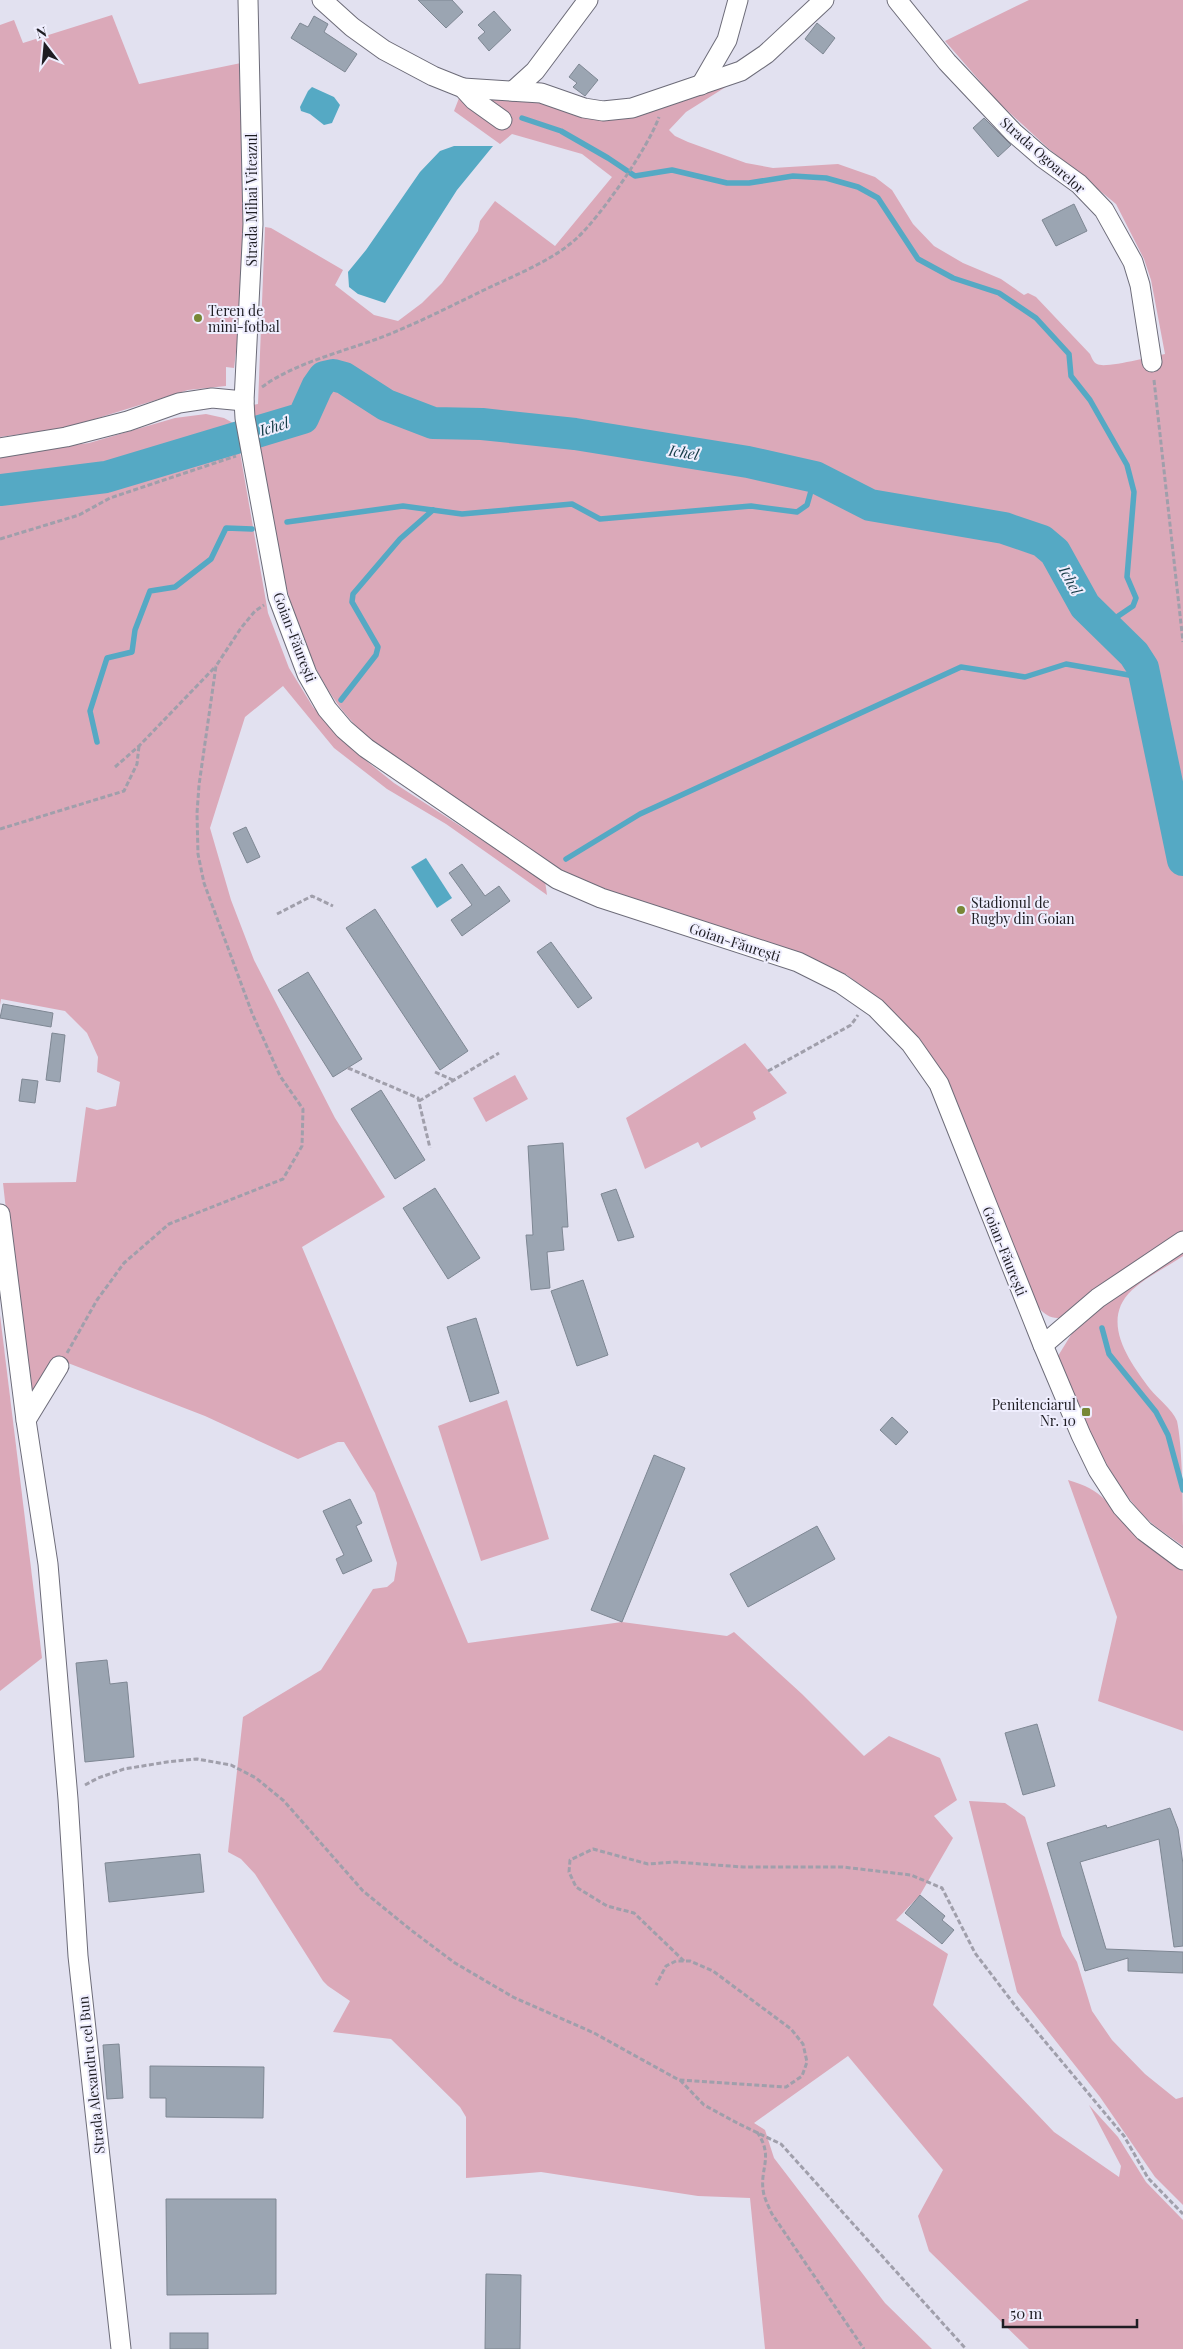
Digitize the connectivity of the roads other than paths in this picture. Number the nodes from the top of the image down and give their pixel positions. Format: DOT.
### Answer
graph roads {
  1 [pos="248,0"];
  2 [pos="322,0"];
  3 [pos="588,0"];
  4 [pos="738,0"];
  5 [pos="824,0"];
  6 [pos="897,0"];
  7 [pos="701,85"];
  8 [pos="463,88"];
  9 [pos="513,91"];
  10 [pos="502,120"];
  11 [pos="1152,362"];
  12 [pos="244,409"];
  13 [pos="0,448"];
  14 [pos="0,1214"];
  15 [pos="1183,1242"];
  16 [pos="1043,1345"];
  17 [pos="59,1366"];
  18 [pos="26,1420"];
  19 [pos="1183,1560"];
  20 [pos="121,2349"];
  1 -- 12 [label="street, Strada Mihai Viteazul"];
  2 -- 8 [label="street"];
  3 -- 9 [label="street"];
  4 -- 7 [label="street"];
  5 -- 7 [label="street"];
  6 -- 11 [label="street, Strada Ogoarelor"];
  7 -- 9 [label="street"];
  8 -- 9 [label="street"];
  8 -- 10 [label="street"];
  12 -- 13 [label="street"];
  12 -- 16 [label="street, Goian-Făurești"];
  14 -- 18 [label="street, Strada Alexandru cel Bun"];
  15 -- 16 [label="street"];
  16 -- 19 [label="street, Goian-Făurești"];
  17 -- 18 [label="street"];
  18 -- 20 [label="street, Strada Alexandru cel Bun"];
}
